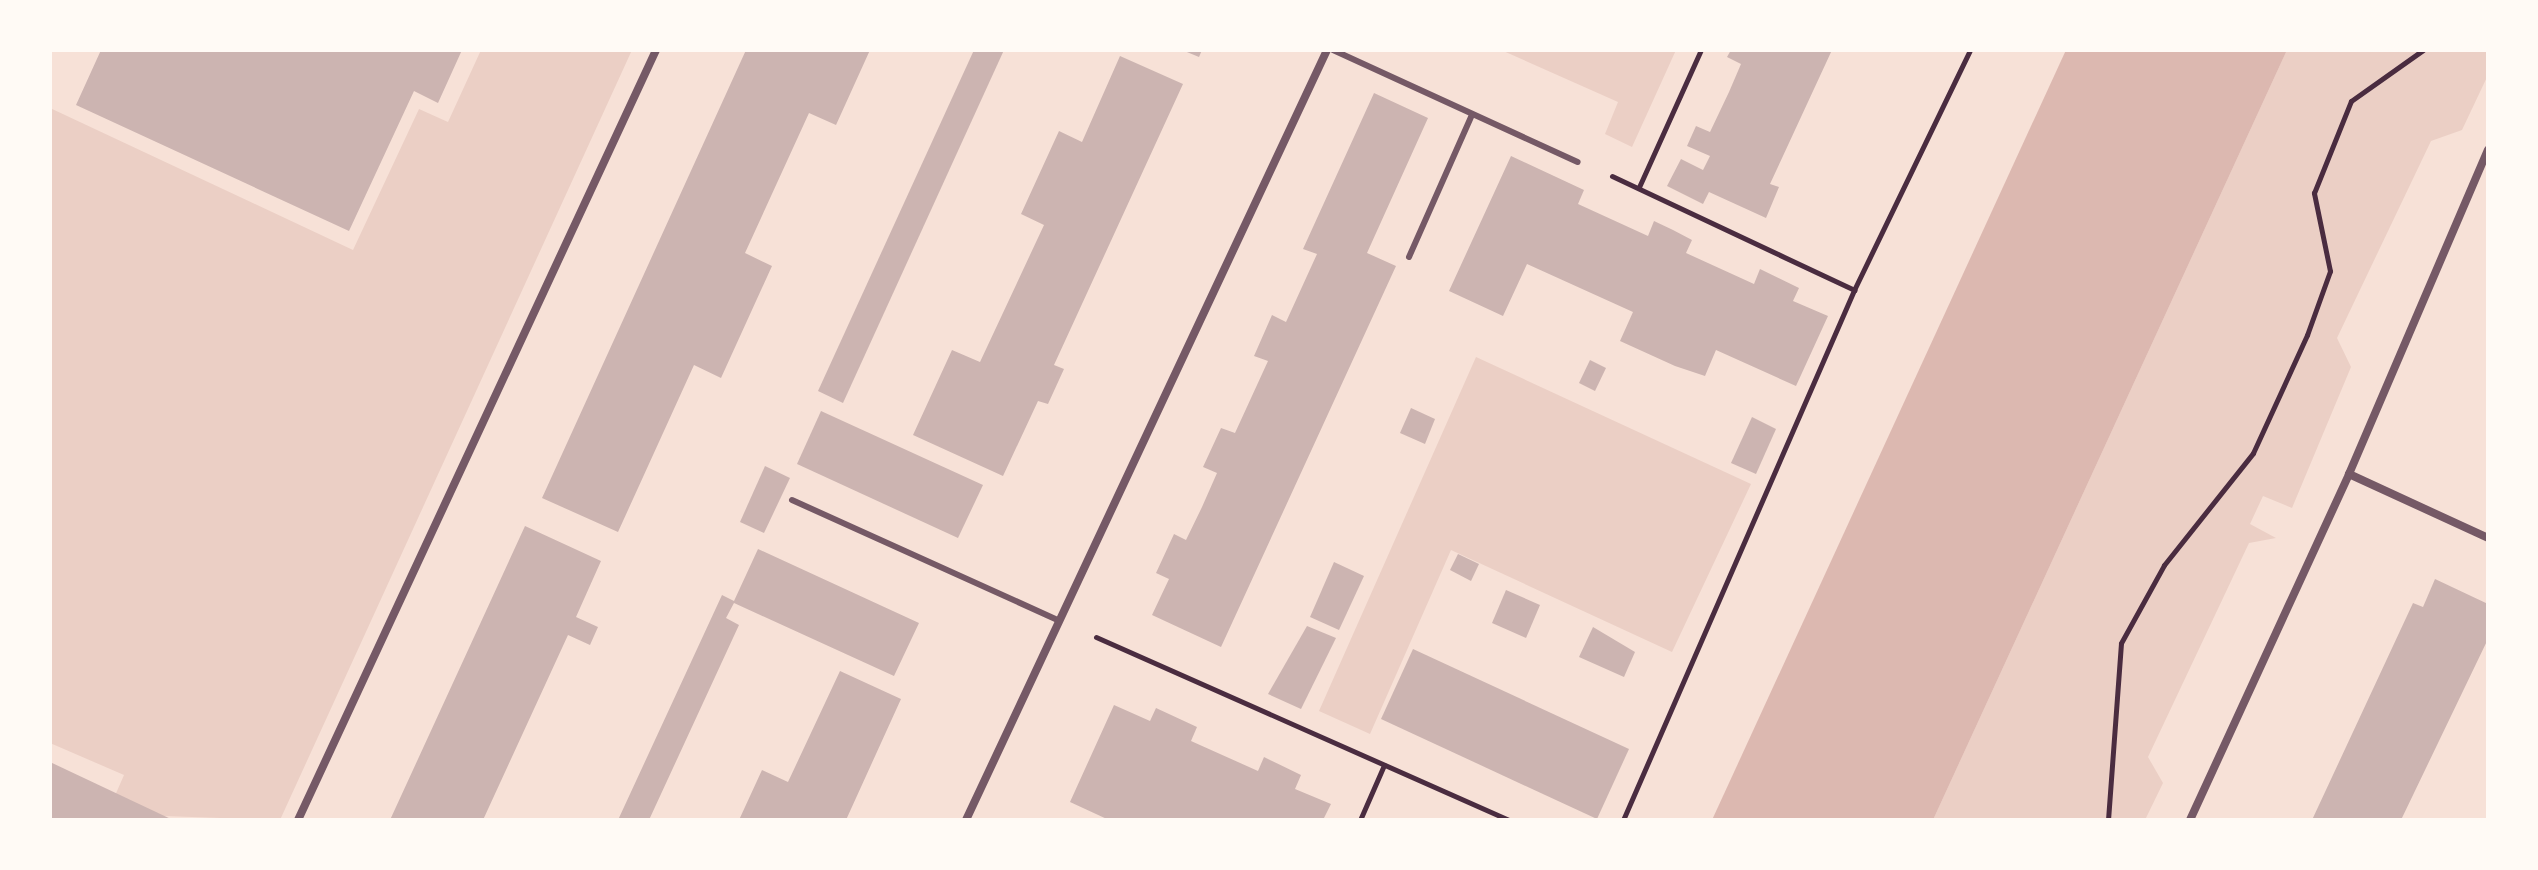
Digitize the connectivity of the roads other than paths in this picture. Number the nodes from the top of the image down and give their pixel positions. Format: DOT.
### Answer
graph roads {
  1 [pos="656,50"];
  2 [pos="1327,50"];
  3 [pos="1333,50"];
  4 [pos="1472,115"];
  5 [pos="2488,150"];
  6 [pos="1578,162"];
  7 [pos="1409,257"];
  8 [pos="2349,474"];
  9 [pos="792,500"];
  10 [pos="2488,538"];
  11 [pos="1058,620"];
  12 [pos="298,820"];
  13 [pos="966,820"];
  14 [pos="2190,820"];
  1 -- 12 [label="street"];
  2 -- 11 [label="street"];
  3 -- 4 [label="lane"];
  4 -- 6 [label="lane"];
  4 -- 7 [label="lane"];
  5 -- 8 [label="street"];
  8 -- 10 [label="street"];
  8 -- 14 [label="street"];
  9 -- 11 [label="lane"];
  11 -- 13 [label="street"];
}
